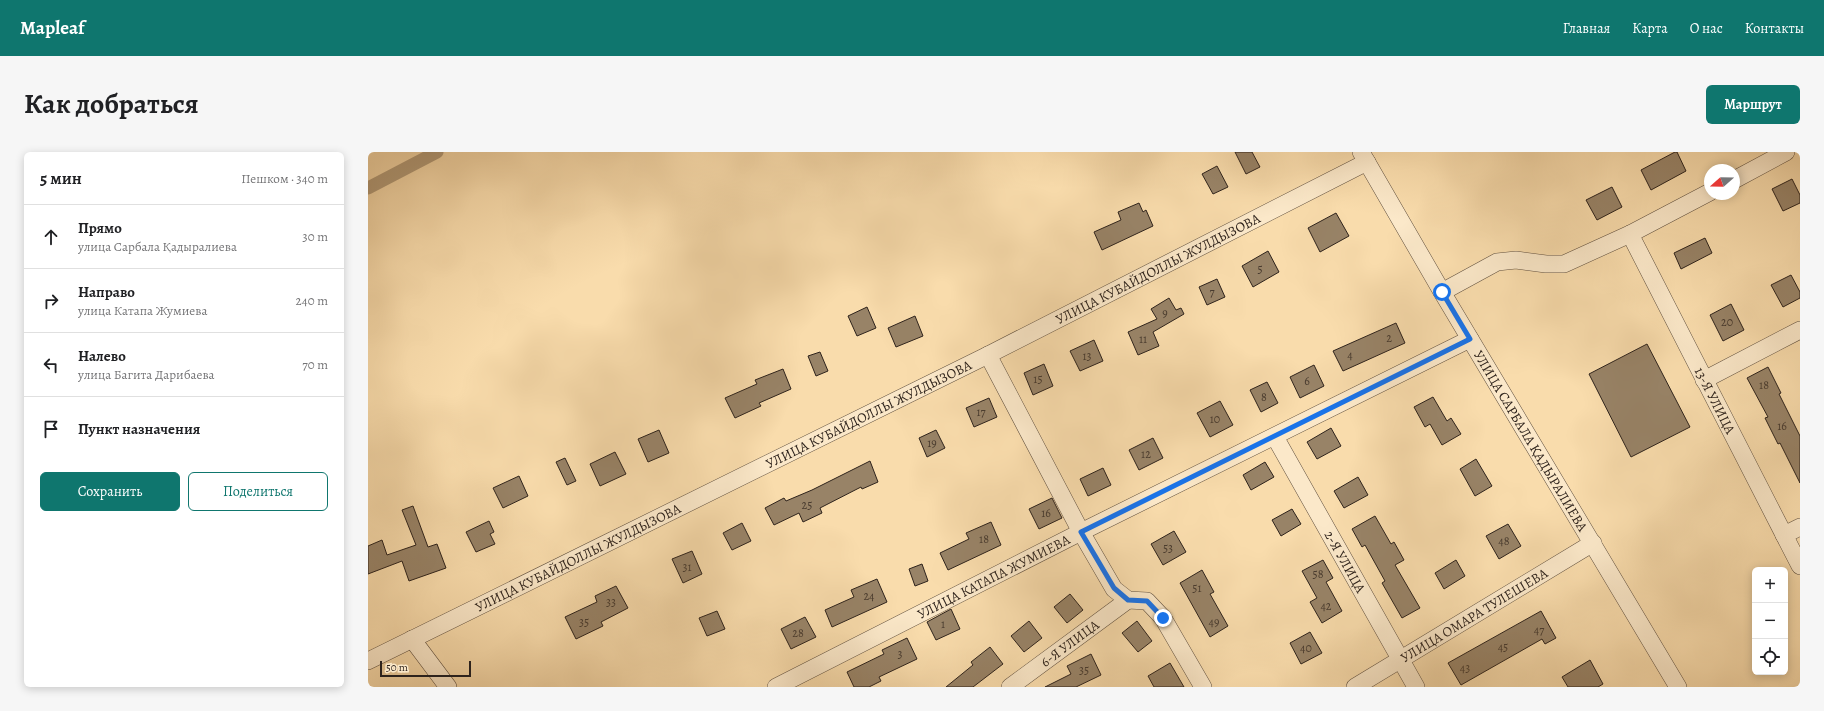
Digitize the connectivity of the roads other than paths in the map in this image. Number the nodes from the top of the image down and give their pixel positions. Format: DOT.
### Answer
graph roads {
  1 [pos="1786,152"];
  2 [pos="1364,157"];
  3 [pos="1740,177"];
  4 [pos="1704,195"];
  5 [pos="1630,234"];
  6 [pos="1442,292"];
  7 [pos="1800,330"];
  8 [pos="1470,339"];
  9 [pos="988,355"];
  10 [pos="1704,380"];
  11 [pos="1275,437"];
  12 [pos="1800,527"];
  13 [pos="1081,532"];
  14 [pos="1784,535"];
  15 [pos="1593,543"];
  16 [pos="1800,566"];
  17 [pos="1128,600"];
  18 [pos="412,639"];
  19 [pos="1400,659"];
  20 [pos="368,662"];
  21 [pos="448,687"];
  22 [pos="776,687"];
  23 [pos="1010,687"];
  24 [pos="1203,687"];
  25 [pos="1355,687"];
  26 [pos="1416,687"];
  27 [pos="1678,687"];
  1 -- 3 [label="street"];
  2 -- 6 [label="street, УЛИЦА САРБАЛА ҚАДЫРАЛИЕВА"];
  2 -- 9 [label="street, УЛИЦА КУБАЙДОЛЛЫ ЖУЛДЫЗОВА"];
  4 -- 5 [label="street"];
  5 -- 6 [label="street"];
  5 -- 10 [label="street, 13-Я УЛИЦА"];
  6 -- 8 [label="street, УЛИЦА САРБАЛА ҚАДЫРАЛИЕВА"];
  7 -- 10 [label="street"];
  8 -- 11 [label="street, УЛИЦА КАТАПА ЖУМИЕВА"];
  8 -- 15 [label="street, УЛИЦА САРБАЛА ҚАДЫРАЛИЕВА"];
  9 -- 13 [label="street"];
  9 -- 18 [label="street, УЛИЦА КУБАЙДОЛЛЫ ЖУЛДЫЗОВА"];
  10 -- 14 [label="street, 13-Я УЛИЦА"];
  11 -- 13 [label="street, УЛИЦА КАТАПА ЖУМИЕВА"];
  11 -- 19 [label="street, 2-Я УЛИЦА"];
  12 -- 14 [label="street"];
  13 -- 17 [label="street"];
  13 -- 22 [label="street, УЛИЦА КАТАПА ЖУМИЕВА"];
  14 -- 16 [label="street, 13-Я УЛИЦА"];
  15 -- 19 [label="street, УЛИЦА ОМАРА ТУЛЕШЕВА"];
  15 -- 27 [label="street, УЛИЦА САРБАЛА ҚАДЫРАЛИЕВА"];
  17 -- 23 [label="street, 6-Я УЛИЦА"];
  17 -- 24 [label="street"];
  18 -- 20 [label="street, УЛИЦА КУБАЙДОЛЛЫ ЖУЛДЫЗОВА"];
  18 -- 21 [label="street"];
  19 -- 25 [label="street, УЛИЦА ОМАРА ТУЛЕШЕВА"];
  19 -- 26 [label="street, 2-Я УЛИЦА"];
}
